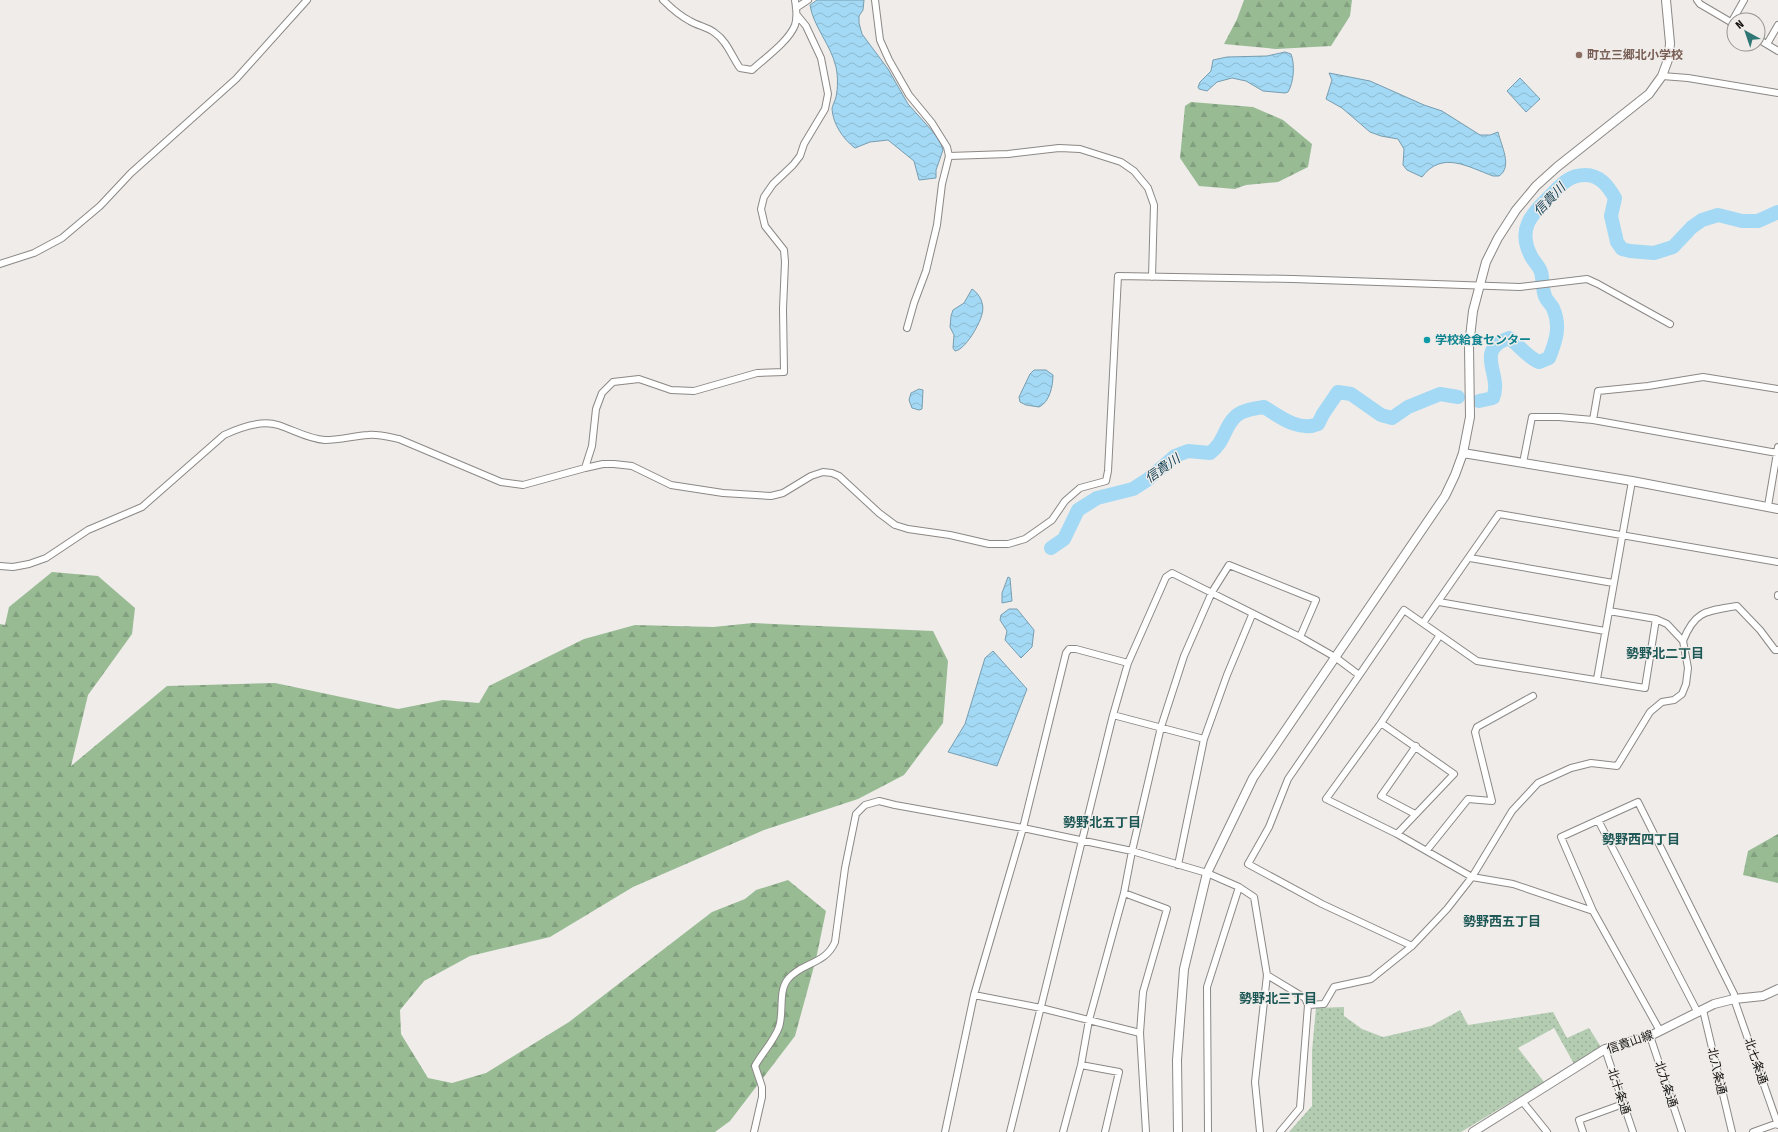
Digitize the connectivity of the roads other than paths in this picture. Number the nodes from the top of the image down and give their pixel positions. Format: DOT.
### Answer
graph roads {
  1 [pos="307,0"];
  2 [pos="663,0"];
  3 [pos="795,0"];
  4 [pos="808,0"];
  5 [pos="875,0"];
  6 [pos="1666,0"];
  7 [pos="1697,0"];
  8 [pos="1744,0"];
  9 [pos="797,12"];
  10 [pos="1738,12"];
  11 [pos="1726,20"];
  12 [pos="1778,25"];
  13 [pos="1767,44"];
  14 [pos="1778,51"];
  15 [pos="1662,76"];
  16 [pos="1778,93"];
  17 [pos="949,156"];
  18 [pos="0,264"];
  19 [pos="1152,277"];
  20 [pos="1479,285"];
  21 [pos="1670,324"];
  22 [pos="907,328"];
  23 [pos="1778,389"];
  24 [pos="1593,420"];
  25 [pos="1778,450"];
  26 [pos="1463,453"];
  27 [pos="1523,462"];
  28 [pos="585,468"];
  29 [pos="1776,474"];
  30 [pos="1632,481"];
  31 [pos="1768,506"];
  32 [pos="1778,508"];
  33 [pos="1622,534"];
  34 [pos="1470,558"];
  35 [pos="1778,562"];
  36 [pos="0,566"];
  37 [pos="1613,583"];
  38 [pos="1212,592"];
  39 [pos="1439,602"];
  40 [pos="1609,611"];
  41 [pos="1252,615"];
  42 [pos="1656,619"];
  43 [pos="1423,623"];
  44 [pos="1605,631"];
  45 [pos="1440,636"];
  46 [pos="1300,637"];
  47 [pos="1683,641"];
  48 [pos="1778,650"];
  49 [pos="1335,657"];
  50 [pos="1128,663"];
  51 [pos="1359,675"];
  52 [pos="1597,679"];
  53 [pos="1534,696"];
  54 [pos="1113,715"];
  55 [pos="1381,723"];
  56 [pos="1161,727"];
  57 [pos="1204,738"];
  58 [pos="1416,746"];
  59 [pos="1415,814"];
  60 [pos="1598,820"];
  61 [pos="1023,828"];
  62 [pos="1397,834"];
  63 [pos="1082,840"];
  64 [pos="1427,850"];
  65 [pos="1132,851"];
  66 [pos="1178,865"];
  67 [pos="1207,873"];
  68 [pos="1472,877"];
  69 [pos="1240,888"];
  70 [pos="1124,894"];
  71 [pos="1592,911"];
  72 [pos="1412,946"];
  73 [pos="1267,975"];
  74 [pos="1778,989"];
  75 [pos="974,995"];
  76 [pos="1734,999"];
  77 [pos="1308,1005"];
  78 [pos="1041,1008"];
  79 [pos="1700,1011"];
  80 [pos="1089,1020"];
  81 [pos="1660,1031"];
  82 [pos="1140,1033"];
  83 [pos="1650,1036"];
  84 [pos="1605,1049"];
  85 [pos="1080,1065"];
  86 [pos="1522,1101"];
  87 [pos="1623,1104"];
  88 [pos="1778,1124"];
  89 [pos="754,1132"];
  90 [pos="945,1132"];
  91 [pos="1010,1132"];
  92 [pos="1063,1132"];
  93 [pos="1105,1132"];
  94 [pos="1146,1132"];
  95 [pos="1178,1132"];
  96 [pos="1208,1132"];
  97 [pos="1260,1132"];
  98 [pos="1280,1132"];
  99 [pos="1473,1132"];
  100 [pos="1547,1132"];
  101 [pos="1583,1132"];
  102 [pos="1633,1132"];
  103 [pos="1682,1132"];
  104 [pos="1732,1132"];
  105 [pos="1753,1132"];
  1 -- 18 [label="street"];
  2 -- 9 [label="street"];
  3 -- 9 [label="street"];
  4 -- 9 [label="street"];
  5 -- 17 [label="street"];
  6 -- 15 [label="street"];
  7 -- 11 [label="street"];
  8 -- 10 [label="street"];
  9 -- 28 [label="street"];
  12 -- 13 [label="street"];
  13 -- 14 [label="street"];
  15 -- 16 [label="street"];
  15 -- 20 [label="street"];
  17 -- 19 [label="street"];
  17 -- 22 [label="street"];
  19 -- 20 [label="street"];
  19 -- 28 [label="street"];
  20 -- 21 [label="street"];
  20 -- 26 [label="street"];
  23 -- 24 [label="street"];
  24 -- 25 [label="street"];
  24 -- 27 [label="street"];
  25 -- 29 [label="street"];
  26 -- 27 [label="street"];
  26 -- 49 [label="street"];
  27 -- 30 [label="street"];
  28 -- 36 [label="street"];
  29 -- 31 [label="street"];
  30 -- 31 [label="street"];
  30 -- 33 [label="street"];
  31 -- 32 [label="street"];
  33 -- 34 [label="street"];
  33 -- 35 [label="street"];
  33 -- 37 [label="street"];
  34 -- 37 [label="street"];
  34 -- 39 [label="street"];
  37 -- 40 [label="street"];
  38 -- 41 [label="street"];
  38 -- 46 [label="street"];
  38 -- 50 [label="street"];
  38 -- 56 [label="street"];
  39 -- 43 [label="street"];
  39 -- 44 [label="street"];
  40 -- 42 [label="street"];
  40 -- 44 [label="street"];
  41 -- 46 [label="street"];
  41 -- 57 [label="street"];
  42 -- 47 [label="street"];
  42 -- 52 [label="street"];
  43 -- 45 [label="street"];
  43 -- 51 [label="street"];
  44 -- 52 [label="street"];
  45 -- 52 [label="street"];
  45 -- 55 [label="street"];
  46 -- 49 [label="street"];
  47 -- 48 [label="street"];
  47 -- 68 [label="street"];
  49 -- 51 [label="street"];
  49 -- 67 [label="street"];
  50 -- 54 [label="street"];
  50 -- 61 [label="street"];
  51 -- 72 [label="street"];
  53 -- 64 [label="street"];
  54 -- 56 [label="street"];
  54 -- 63 [label="street"];
  55 -- 58 [label="street"];
  55 -- 62 [label="street"];
  56 -- 57 [label="street"];
  56 -- 65 [label="street"];
  57 -- 66 [label="street"];
  58 -- 59 [label="street"];
  58 -- 59 [label="street"];
  59 -- 62 [label="street"];
  60 -- 71 [label="street"];
  60 -- 76 [label="street, 北七条通"];
  60 -- 79 [label="street, 北八条通"];
  61 -- 63 [label="street"];
  61 -- 75 [label="street"];
  61 -- 89 [label="street"];
  62 -- 64 [label="street"];
  63 -- 65 [label="street"];
  63 -- 78 [label="street"];
  64 -- 68 [label="street"];
  65 -- 66 [label="street"];
  65 -- 70 [label="street"];
  66 -- 67 [label="street"];
  67 -- 69 [label="street"];
  67 -- 95 [label="street"];
  68 -- 71 [label="street"];
  68 -- 72 [label="street"];
  69 -- 73 [label="street"];
  69 -- 96 [label="street"];
  70 -- 80 [label="street"];
  70 -- 82 [label="street"];
  71 -- 81 [label="street"];
  72 -- 77 [label="street"];
  73 -- 77 [label="street"];
  73 -- 97 [label="street"];
  74 -- 76 [label="street, 信貴山線"];
  75 -- 78 [label="street"];
  75 -- 90 [label="street"];
  76 -- 79 [label="street, 信貴山線"];
  76 -- 88 [label="street, 北七条通"];
  77 -- 98 [label="street"];
  78 -- 80 [label="street"];
  78 -- 91 [label="street"];
  79 -- 81 [label="street, 信貴山線"];
  79 -- 104 [label="street, 北八条通"];
  80 -- 82 [label="street"];
  80 -- 85 [label="street"];
  81 -- 83 [label="street, 信貴山線"];
  82 -- 94 [label="street"];
  83 -- 84 [label="street, 信貴山線"];
  83 -- 103 [label="street, 北九条通"];
  84 -- 86 [label="street, 信貴山線"];
  84 -- 87 [label="street, 北十条通"];
  85 -- 92 [label="street"];
  85 -- 93 [label="street"];
  86 -- 99 [label="street, 信貴山線"];
  86 -- 100 [label="street"];
  87 -- 101 [label="street"];
  87 -- 102 [label="street, 北十条通"];
  88 -- 105 [label="street"];
}
